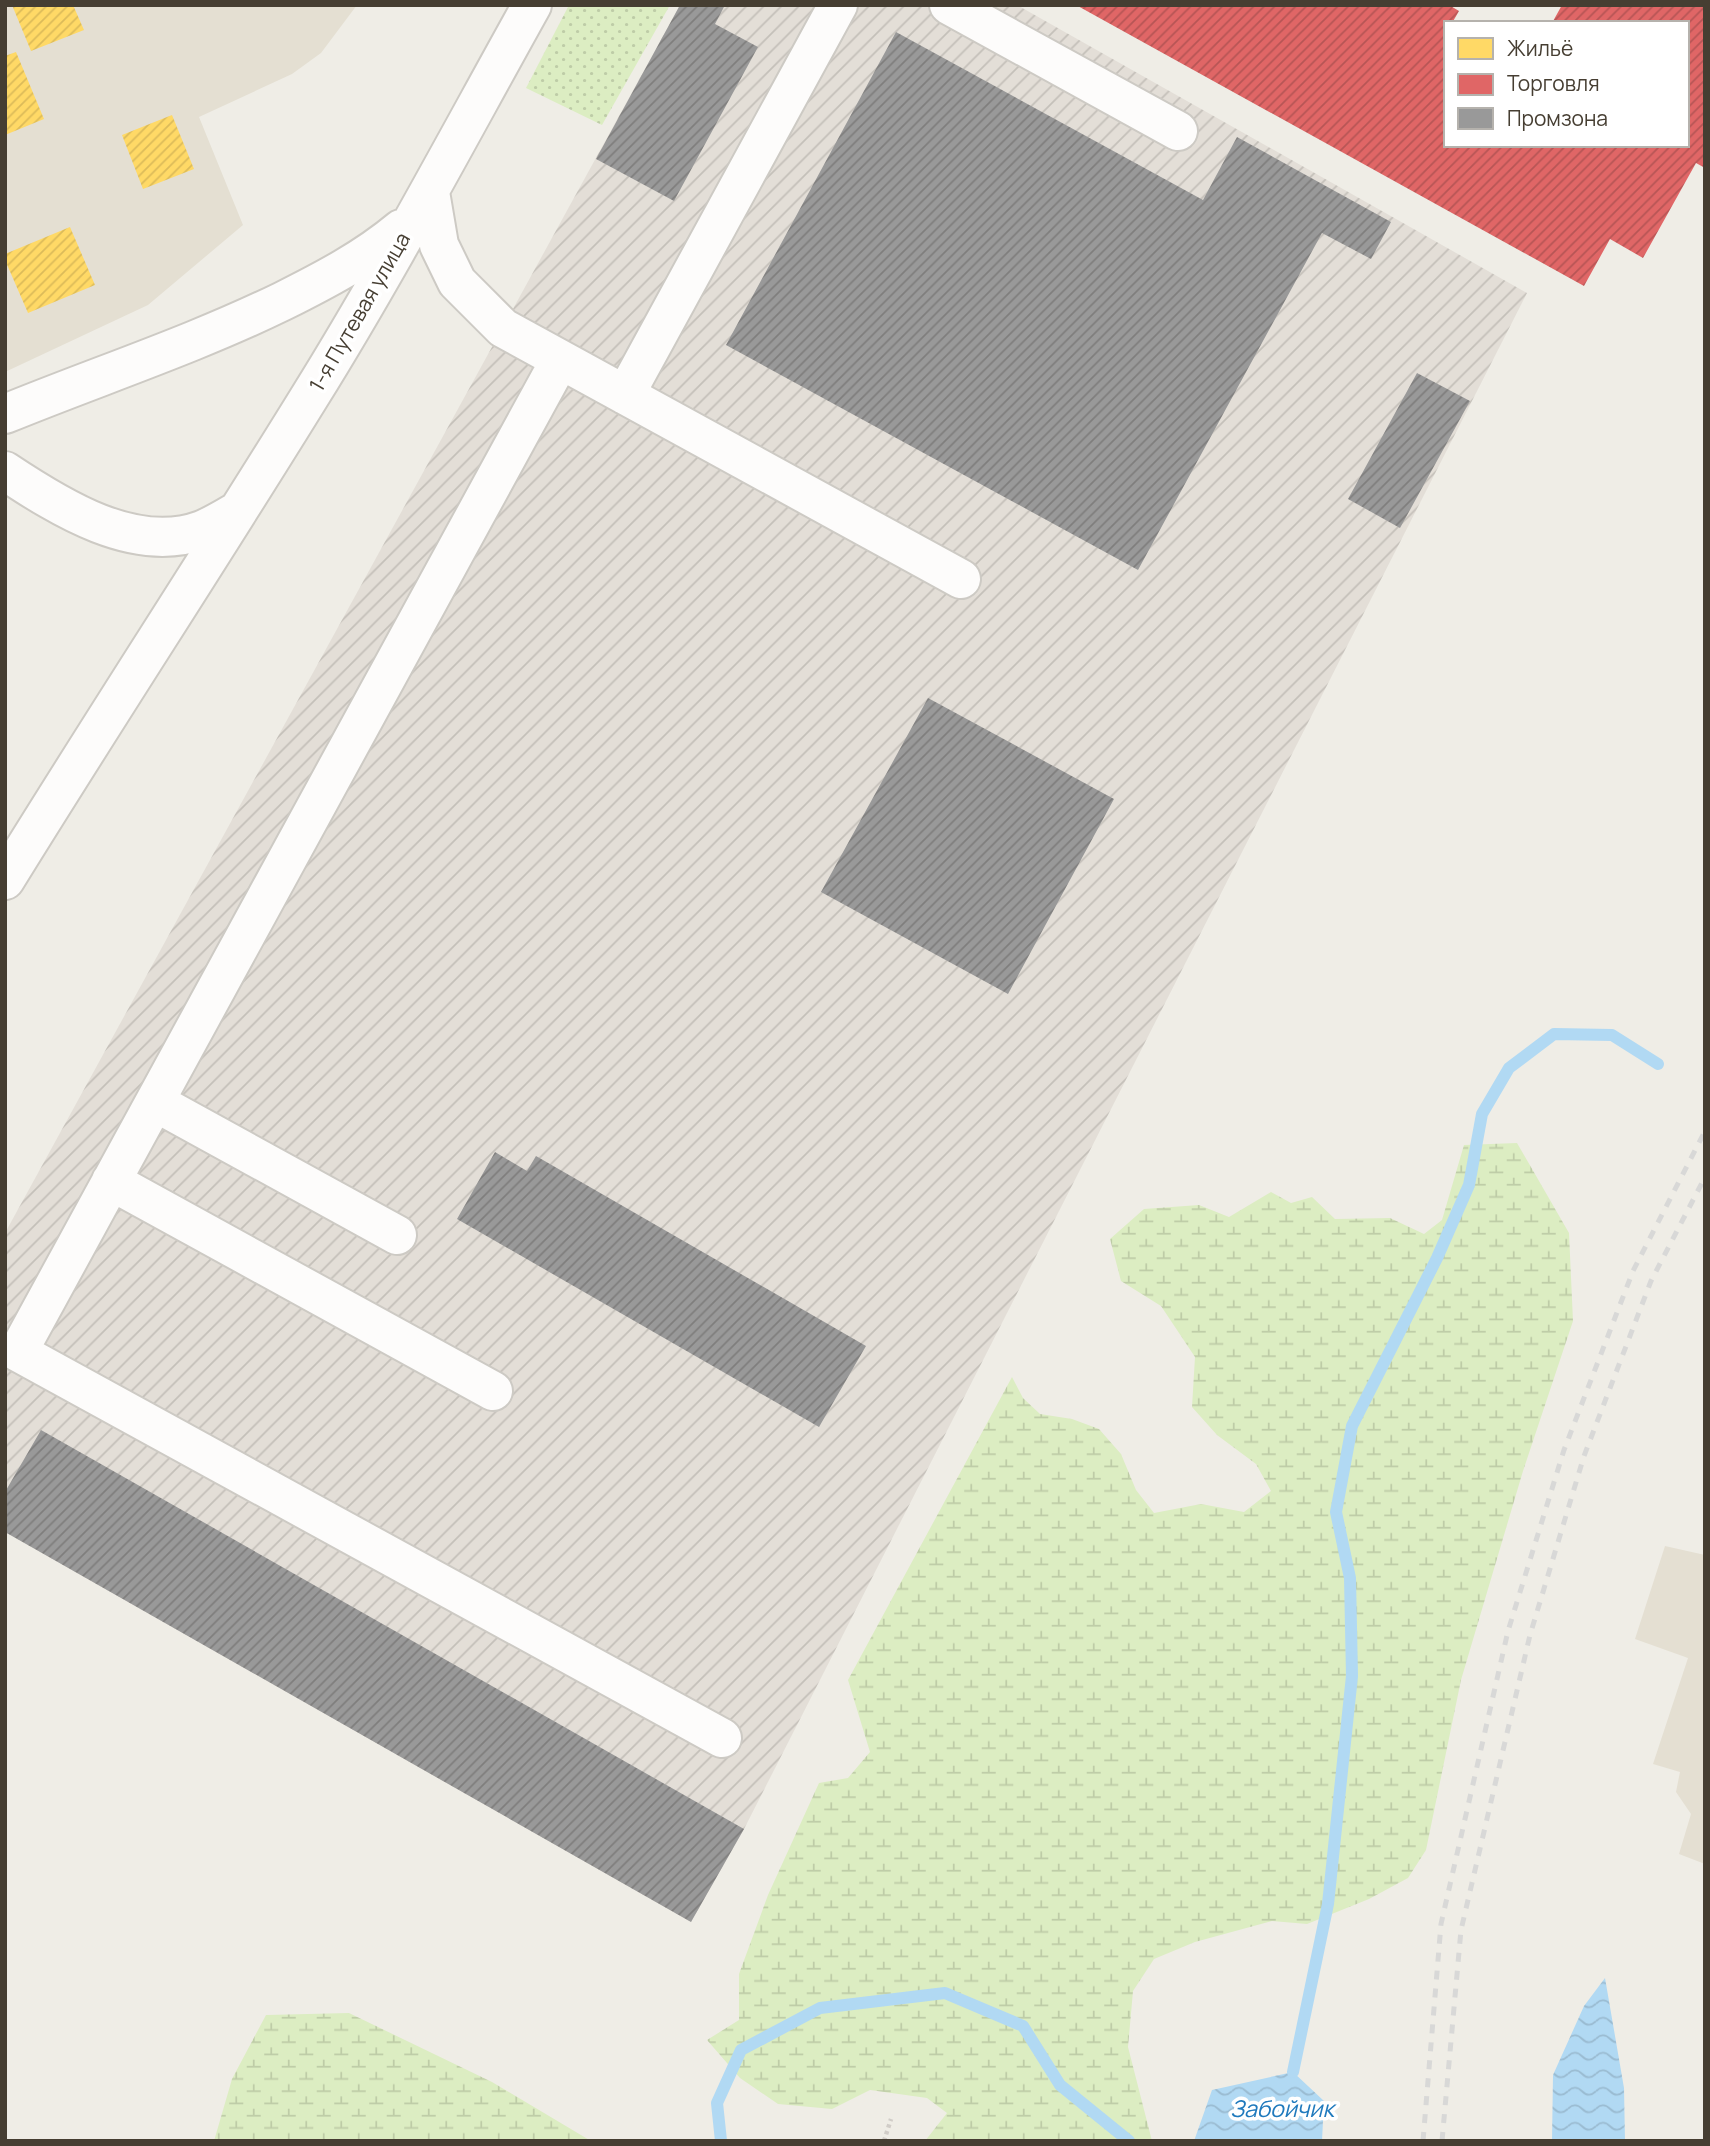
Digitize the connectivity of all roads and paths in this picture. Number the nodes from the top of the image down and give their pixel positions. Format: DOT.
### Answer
graph roads {
  1 [pos="532,5"];
  2 [pos="838,5"];
  3 [pos="949,5"];
  4 [pos="1178,131"];
  5 [pos="423,204"];
  6 [pos="561,360"];
  7 [pos="625,395"];
  8 [pos="5,414"];
  9 [pos="5,471"];
  10 [pos="236,512"];
  11 [pos="961,579"];
  12 [pos="5,880"];
  13 [pos="155,1102"];
  14 [pos="111,1181"];
  15 [pos="397,1235"];
  16 [pos="493,1391"];
  17 [pos="722,1738"];
  18 [pos="891,2119"];
  19 [pos="884,2141"];
  1 -- 5 [label="street, 1-я Путевая улица"];
  2 -- 7 [label="street"];
  3 -- 4 [label="street"];
  5 -- 6 [label="street"];
  5 -- 8 [label="street"];
  5 -- 10 [label="street, 1-я Путевая улица"];
  6 -- 7 [label="street"];
  6 -- 13 [label="street"];
  7 -- 11 [label="street"];
  9 -- 10 [label="street"];
  10 -- 12 [label="street, 1-я Путевая улица"];
  13 -- 14 [label="street"];
  13 -- 15 [label="street"];
  14 -- 16 [label="street"];
  14 -- 17 [label="street"];
  18 -- 19 [label="path"];
}
